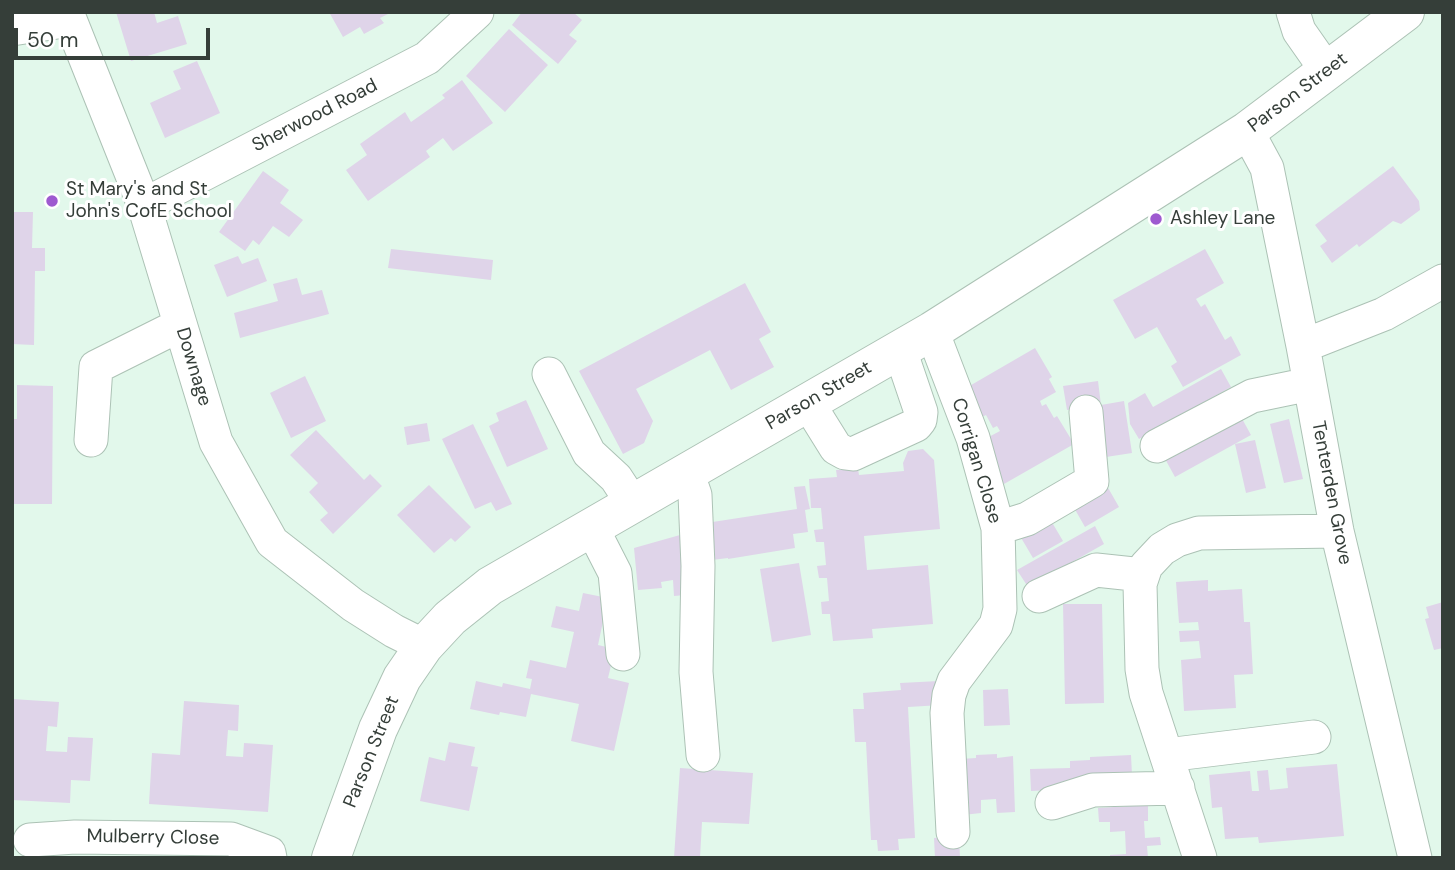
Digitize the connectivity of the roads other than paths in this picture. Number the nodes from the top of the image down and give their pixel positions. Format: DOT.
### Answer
graph roads {
  1 [pos="477,12"];
  2 [pos="1293,12"];
  3 [pos="1405,12"];
  4 [pos="68,16"];
  5 [pos="12,29"];
  6 [pos="1327,71"];
  7 [pos="1247,131"];
  8 [pos="144,205"];
  9 [pos="1443,281"];
  10 [pos="180,325"];
  11 [pos="916,340"];
  12 [pos="1303,346"];
  13 [pos="548,373"];
  14 [pos="1310,384"];
  15 [pos="808,403"];
  16 [pos="1086,412"];
  17 [pos="91,440"];
  18 [pos="1157,446"];
  19 [pos="687,472"];
  20 [pos="633,504"];
  21 [pos="592,528"];
  22 [pos="998,528"];
  23 [pos="1337,531"];
  24 [pos="1143,575"];
  25 [pos="1039,596"];
  26 [pos="424,646"];
  27 [pos="623,654"];
  28 [pos="1314,737"];
  29 [pos="703,755"];
  30 [pos="1167,755"];
  31 [pos="1178,788"];
  32 [pos="1052,803"];
  33 [pos="953,832"];
  34 [pos="33,845"];
  35 [pos="337,857"];
  36 [pos="270,858"];
  37 [pos="1200,858"];
  38 [pos="1415,858"];
  1 -- 8 [label="street, Sherwood Road"];
  2 -- 6 [label="street"];
  3 -- 6 [label="main road, Parson Street"];
  4 -- 5 [label="street"];
  4 -- 8 [label="street, Downage"];
  6 -- 7 [label="main road, Parson Street"];
  7 -- 11 [label="main road, Parson Street"];
  7 -- 12 [label="street, Tenterden Grove"];
  8 -- 10 [label="street, Downage"];
  9 -- 12 [label="street"];
  10 -- 17 [label="street"];
  10 -- 26 [label="street, Downage"];
  11 -- 15 [label="main road, Parson Street"];
  11 -- 15 [label="street"];
  11 -- 22 [label="street, Corrigan Close"];
  12 -- 14 [label="street, Tenterden Grove"];
  13 -- 20 [label="street"];
  14 -- 18 [label="street"];
  14 -- 23 [label="street, Tenterden Grove"];
  15 -- 19 [label="main road, Parson Street"];
  16 -- 22 [label="street"];
  19 -- 20 [label="main road, Parson Street"];
  19 -- 29 [label="street"];
  20 -- 21 [label="main road, Parson Street"];
  21 -- 26 [label="main road, Parson Street"];
  21 -- 27 [label="street"];
  22 -- 33 [label="street, Corrigan Close"];
  23 -- 24 [label="street"];
  23 -- 38 [label="street, Tenterden Grove"];
  24 -- 25 [label="street"];
  24 -- 30 [label="street"];
  26 -- 35 [label="main road, Parson Street"];
  28 -- 30 [label="street"];
  30 -- 31 [label="street"];
  31 -- 32 [label="street"];
  31 -- 37 [label="street"];
  34 -- 36 [label="street, Mulberry Close"];
}
